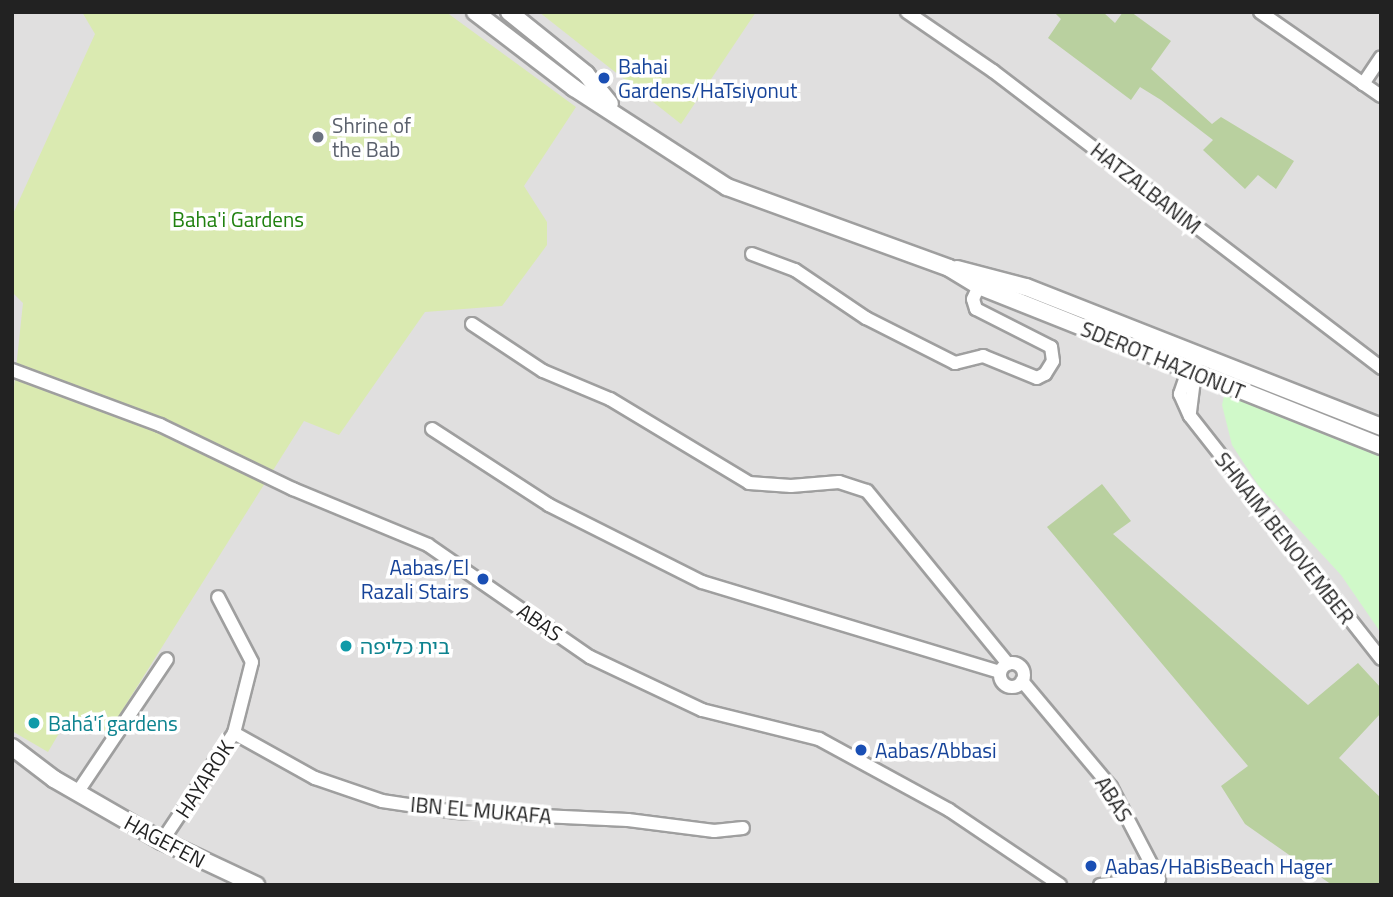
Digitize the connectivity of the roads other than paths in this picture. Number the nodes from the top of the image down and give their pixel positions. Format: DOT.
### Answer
graph roads {
  1 [pos="475,12"];
  2 [pos="509,12"];
  3 [pos="907,12"];
  4 [pos="1260,12"];
  5 [pos="1381,57"];
  6 [pos="1363,84"];
  7 [pos="1381,96"];
  8 [pos="619,114"];
  9 [pos="752,254"];
  10 [pos="949,268"];
  11 [pos="979,286"];
  12 [pos="472,324"];
  13 [pos="1197,353"];
  14 [pos="1381,368"];
  15 [pos="12,370"];
  16 [pos="1190,372"];
  17 [pos="1381,427"];
  18 [pos="432,429"];
  19 [pos="1381,446"];
  20 [pos="218,597"];
  21 [pos="1381,659"];
  22 [pos="167,660"];
  23 [pos="1004,668"];
  24 [pos="1022,681"];
  25 [pos="234,733"];
  26 [pos="12,747"];
  27 [pos="12,765"];
  28 [pos="77,793"];
  29 [pos="743,828"];
  30 [pos="162,841"];
  31 [pos="1164,882"];
  32 [pos="256,885"];
  33 [pos="1060,885"];
  34 [pos="1100,885"];
  1 -- 8 [label="street, SDEROT HAZIONUT"];
  2 -- 8 [label="street, SDEROT HAZIONUT"];
  3 -- 14 [label="street, HATZALBANIM"];
  4 -- 6 [label="street"];
  5 -- 6 [label="street"];
  6 -- 7 [label="street"];
  8 -- 10 [label="street, SDEROT HAZIONUT"];
  9 -- 11 [label="street"];
  10 -- 11 [label="street, SDEROT HAZIONUT"];
  10 -- 13 [label="street, SDEROT HAZIONUT"];
  11 -- 16 [label="street, SDEROT HAZIONUT"];
  12 -- 23 [label="street"];
  13 -- 16 [label="street, SHNAIM BENOVEMBER"];
  13 -- 17 [label="street, SDEROT HAZIONUT"];
  15 -- 33 [label="street, ABAS"];
  16 -- 19 [label="street, SDEROT HAZIONUT"];
  16 -- 21 [label="street, SHNAIM BENOVEMBER"];
  18 -- 23 [label="street"];
  20 -- 25 [label="street, HAYAROK"];
  22 -- 28 [label="street"];
  23 -- 24 [label="street, ABAS"];
  23 -- 24 [label="street"];
  24 -- 31 [label="street, ABAS"];
  25 -- 29 [label="street, IBN EL MUKAFA"];
  25 -- 30 [label="street, HAYAROK"];
  26 -- 28 [label="street, HAGEFEN"];
  27 -- 28 [label="street, HAGEFEN"];
  28 -- 30 [label="street, HAGEFEN"];
  30 -- 32 [label="street, HAGEFEN"];
  31 -- 34 [label="street, ABAS"];
}
